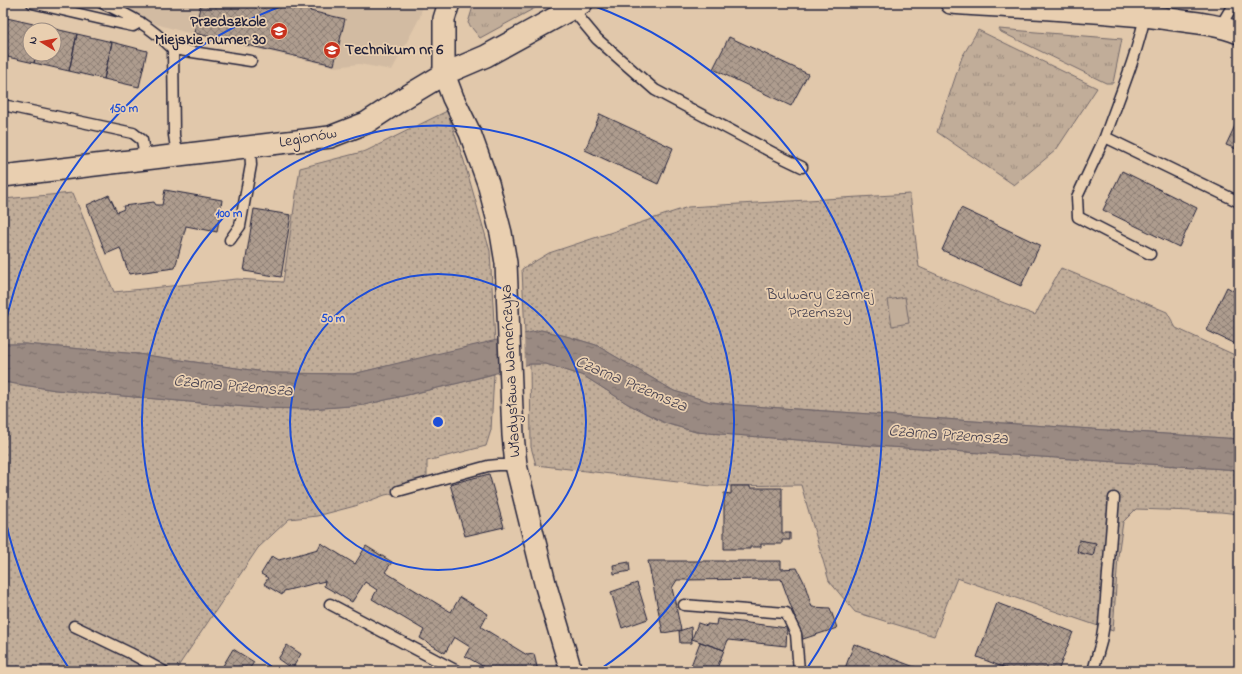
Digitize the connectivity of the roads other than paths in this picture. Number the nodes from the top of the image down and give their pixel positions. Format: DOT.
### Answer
graph roads {
  1 [pos="32,3"];
  2 [pos="102,3"];
  3 [pos="449,3"];
  4 [pos="950,3"];
  5 [pos="1234,3"];
  6 [pos="577,6"];
  7 [pos="1146,10"];
  8 [pos="140,22"];
  9 [pos="1229,30"];
  10 [pos="173,49"];
  11 [pos="251,61"];
  12 [pos="444,74"];
  13 [pos="3,105"];
  14 [pos="1105,137"];
  15 [pos="250,147"];
  16 [pos="177,155"];
  17 [pos="145,158"];
  18 [pos="802,167"];
  19 [pos="3,176"];
  20 [pos="1239,202"];
  21 [pos="230,240"];
  22 [pos="1150,254"];
  23 [pos="516,465"];
  24 [pos="398,491"];
  25 [pos="1114,498"];
  26 [pos="330,604"];
  27 [pos="684,605"];
  28 [pos="74,626"];
  29 [pos="163,671"];
  30 [pos="457,671"];
  31 [pos="571,671"];
  32 [pos="799,671"];
  33 [pos="1092,671"];
  1 -- 8 [label="lane"];
  2 -- 8 [label="lane"];
  3 -- 12 [label="street"];
  4 -- 7 [label="street"];
  5 -- 9 [label="lane"];
  6 -- 12 [label="street, Legionów"];
  6 -- 18 [label="lane"];
  7 -- 9 [label="street"];
  7 -- 14 [label="lane"];
  8 -- 10 [label="lane"];
  10 -- 11 [label="lane"];
  10 -- 16 [label="lane"];
  12 -- 15 [label="street, Legionów"];
  12 -- 23 [label="street, Władysława Warneńczyka"];
  13 -- 17 [label="lane"];
  14 -- 20 [label="lane"];
  14 -- 22 [label="lane"];
  15 -- 16 [label="street, Legionów"];
  15 -- 21 [label="lane"];
  16 -- 17 [label="street, Legionów"];
  17 -- 19 [label="street, Legionów"];
  23 -- 24 [label="lane"];
  23 -- 31 [label="street, Władysława Warneńczyka"];
  25 -- 33 [label="lane"];
  26 -- 30 [label="lane"];
  27 -- 32 [label="lane"];
  28 -- 29 [label="lane"];
}
